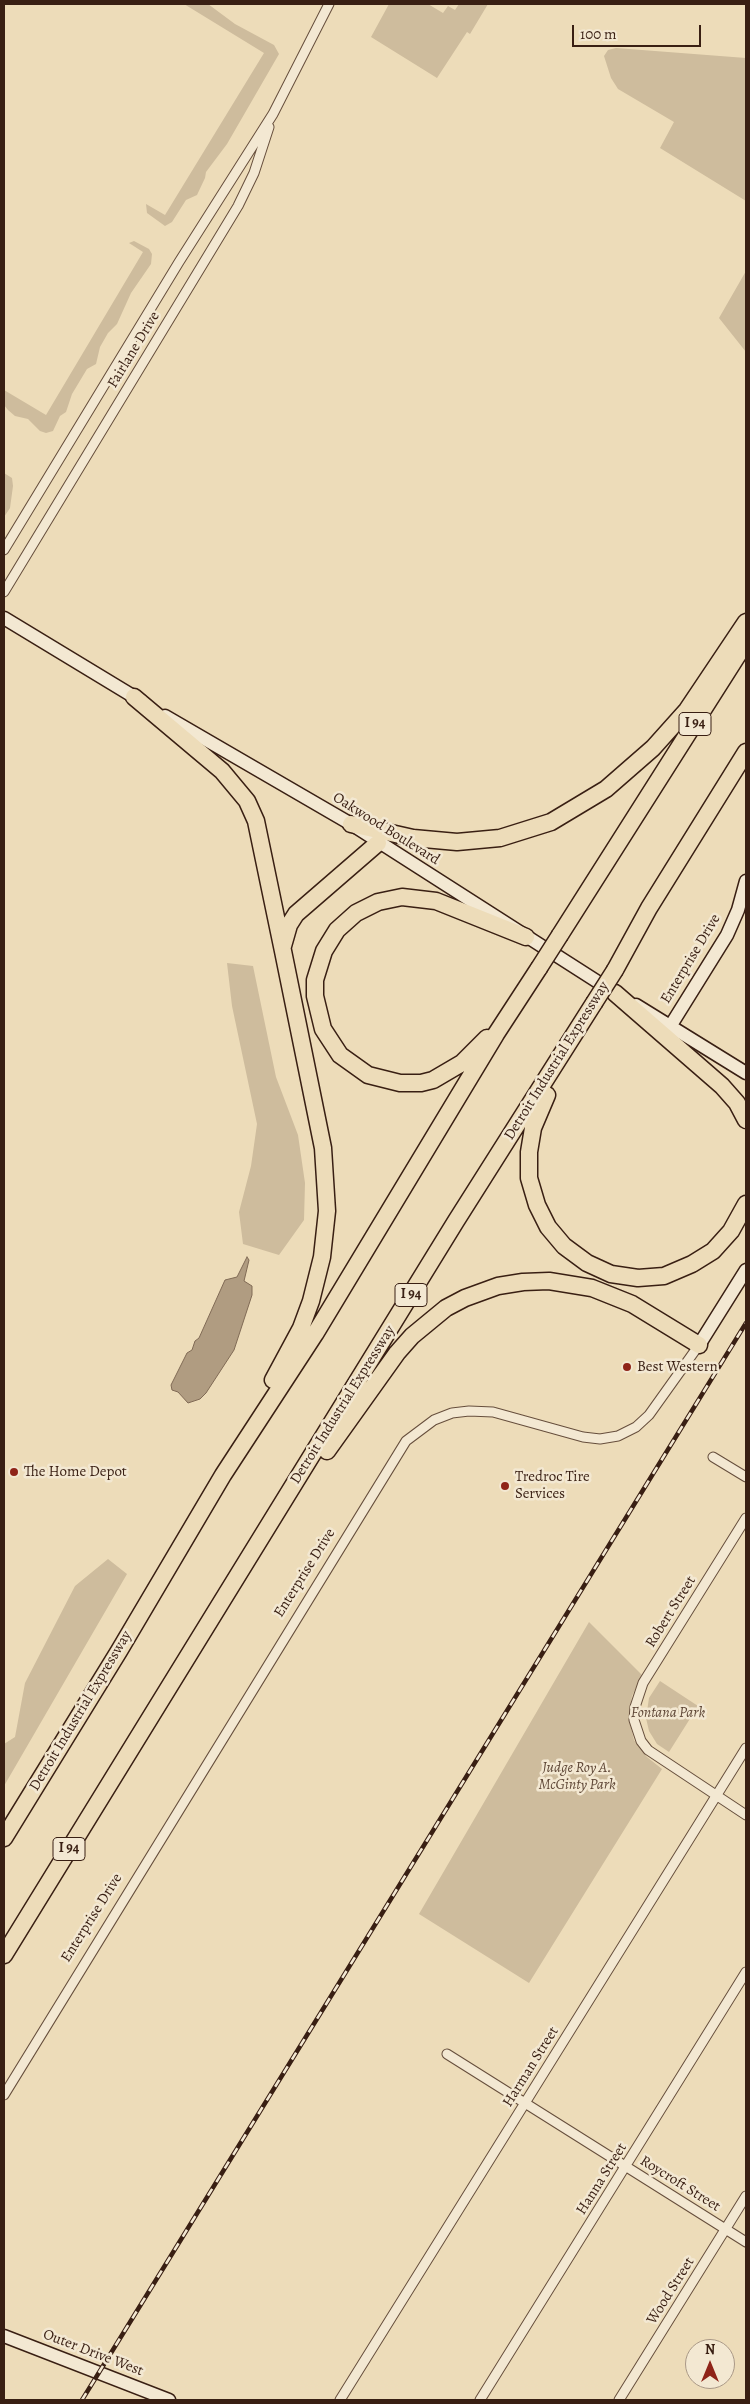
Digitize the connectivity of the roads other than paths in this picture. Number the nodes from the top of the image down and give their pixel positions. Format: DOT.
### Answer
graph roads {
  1 [pos="329,4"];
  2 [pos="273,114"];
  3 [pos="4,550"];
  4 [pos="4,592"];
  5 [pos="4,618"];
  6 [pos="746,622"];
  7 [pos="746,642"];
  8 [pos="134,697"];
  9 [pos="746,752"];
  10 [pos="351,824"];
  11 [pos="378,843"];
  12 [pos="746,881"];
  13 [pos="526,936"];
  14 [pos="283,951"];
  15 [pos="615,993"];
  16 [pos="671,1025"];
  17 [pos="496,1034"];
  18 [pos="574,1035"];
  19 [pos="746,1073"];
  20 [pos="746,1120"];
  21 [pos="746,1204"];
  22 [pos="746,1270"];
  23 [pos="699,1345"];
  24 [pos="713,1457"];
  25 [pos="223,1475"];
  26 [pos="746,1477"];
  27 [pos="746,1518"];
  28 [pos="251,1556"];
  29 [pos="746,1748"];
  30 [pos="716,1796"];
  31 [pos="746,1815"];
  32 [pos="4,1838"];
  33 [pos="4,1955"];
  34 [pos="746,1972"];
  35 [pos="448,2054"];
  36 [pos="4,2095"];
  37 [pos="525,2104"];
  38 [pos="626,2166"];
  39 [pos="746,2196"];
  40 [pos="726,2229"];
  41 [pos="746,2242"];
  42 [pos="4,2336"];
  43 [pos="169,2400"];
  44 [pos="340,2400"];
  45 [pos="480,2400"];
  46 [pos="619,2400"];
  1 -- 2 [label="street, Fairlane Drive"];
  2 -- 3 [label="street, Fairlane Drive"];
  2 -- 4 [label="street, Fairlane Drive"];
  5 -- 8 [label="main road, Oakwood Boulevard"];
  6 -- 10 [label="highway"];
  7 -- 17 [label="highway, Detroit Industrial Expressway / I 94, bridge"];
  8 -- 10 [label="main road, Oakwood Boulevard"];
  8 -- 14 [label="highway"];
  9 -- 18 [label="highway, Detroit Industrial Expressway / I 94, bridge"];
  10 -- 11 [label="main road, Oakwood Boulevard"];
  11 -- 13 [label="main road, Oakwood Boulevard"];
  11 -- 14 [label="highway"];
  12 -- 16 [label="main road, Enterprise Drive"];
  13 -- 15 [label="main road, Oakwood Boulevard"];
  13 -- 17 [label="highway"];
  14 -- 25 [label="highway"];
  15 -- 16 [label="main road, Oakwood Boulevard"];
  15 -- 20 [label="highway"];
  16 -- 19 [label="main road, Oakwood Boulevard"];
  17 -- 25 [label="highway, Detroit Industrial Expressway / I 94"];
  18 -- 21 [label="highway"];
  18 -- 28 [label="highway, Detroit Industrial Expressway / I 94"];
  22 -- 23 [label="main road, Enterprise Drive"];
  23 -- 28 [label="highway"];
  23 -- 36 [label="street, Enterprise Drive"];
  24 -- 26 [label="street"];
  25 -- 32 [label="highway, Detroit Industrial Expressway / I 94"];
  27 -- 30 [label="street, Robert Street"];
  28 -- 33 [label="highway, Detroit Industrial Expressway / I 94"];
  29 -- 30 [label="street, Harman Street"];
  30 -- 31 [label="street"];
  30 -- 37 [label="street, Harman Street"];
  34 -- 38 [label="street, Hanna Street"];
  35 -- 37 [label="street, Roycroft Street"];
  37 -- 38 [label="street, Roycroft Street"];
  37 -- 44 [label="street, Harman Street"];
  38 -- 40 [label="street, Roycroft Street"];
  38 -- 45 [label="street, Hanna Street"];
  39 -- 40 [label="street, Wood Street"];
  40 -- 41 [label="street, Roycroft Street"];
  40 -- 46 [label="street, Wood Street"];
  42 -- 43 [label="main road, Outer Drive West"];
}
